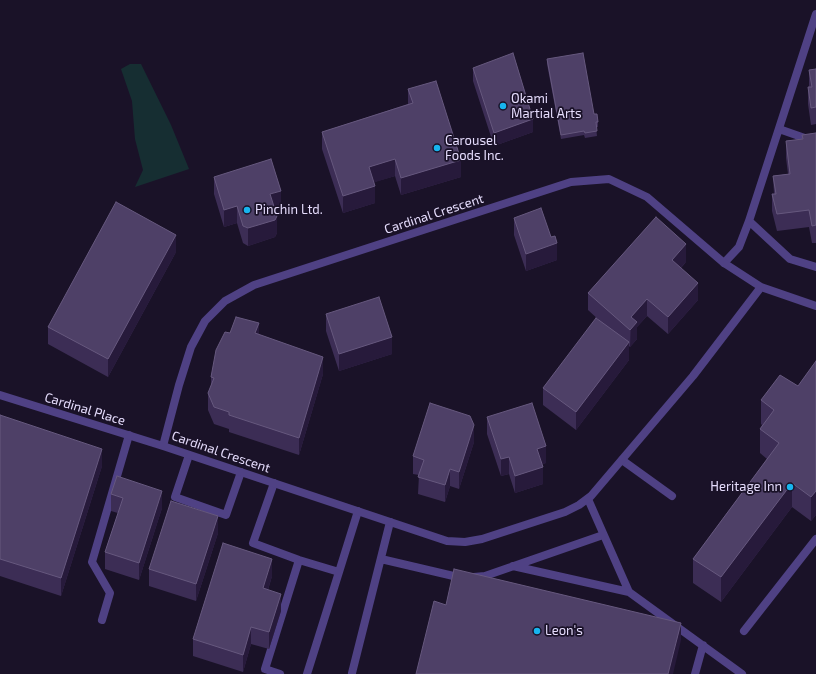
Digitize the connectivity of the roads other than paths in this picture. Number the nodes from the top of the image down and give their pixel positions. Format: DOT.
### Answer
graph roads {
  1 [pos="816,14"];
  2 [pos="779,129"];
  3 [pos="816,142"];
  4 [pos="749,221"];
  5 [pos="724,263"];
  6 [pos="816,267"];
  7 [pos="761,287"];
  8 [pos="816,306"];
  9 [pos="0,395"];
  10 [pos="128,435"];
  11 [pos="162,446"];
  12 [pos="188,455"];
  13 [pos="622,460"];
  14 [pos="241,472"];
  15 [pos="274,483"];
  16 [pos="672,496"];
  17 [pos="588,499"];
  18 [pos="358,511"];
  19 [pos="390,522"];
  20 [pos="603,535"];
  21 [pos="816,539"];
  22 [pos="381,559"];
  23 [pos="299,560"];
  24 [pos="513,566"];
  25 [pos="339,572"];
  26 [pos="630,592"];
  27 [pos="102,620"];
  28 [pos="744,631"];
  29 [pos="703,645"];
  30 [pos="352,673"];
  31 [pos="280,674"];
  32 [pos="307,674"];
  33 [pos="695,674"];
  34 [pos="742,674"];
  1 -- 2 [label="street"];
  2 -- 3 [label="street"];
  2 -- 4 [label="street"];
  4 -- 5 [label="street"];
  4 -- 6 [label="street"];
  5 -- 7 [label="street, Cardinal Crescent"];
  5 -- 11 [label="street, Cardinal Crescent"];
  7 -- 8 [label="street, Cardinal Crescent"];
  7 -- 13 [label="street, Cardinal Crescent"];
  9 -- 10 [label="street, Cardinal Place"];
  10 -- 11 [label="street, Cardinal Place"];
  10 -- 27 [label="street"];
  11 -- 12 [label="street, Cardinal Crescent"];
  12 -- 14 [label="street, Cardinal Crescent"];
  12 -- 14 [label="street"];
  13 -- 16 [label="street"];
  13 -- 17 [label="street, Cardinal Crescent"];
  14 -- 15 [label="street, Cardinal Crescent"];
  15 -- 18 [label="street, Cardinal Crescent"];
  15 -- 23 [label="street"];
  17 -- 19 [label="street, Cardinal Crescent"];
  17 -- 20 [label="street"];
  18 -- 19 [label="street, Cardinal Crescent"];
  18 -- 25 [label="street"];
  19 -- 22 [label="street"];
  20 -- 24 [label="street"];
  20 -- 26 [label="street"];
  21 -- 28 [label="street"];
  22 -- 24 [label="street"];
  22 -- 30 [label="street"];
  23 -- 25 [label="street"];
  23 -- 31 [label="street"];
  24 -- 26 [label="street"];
  25 -- 32 [label="street"];
  26 -- 29 [label="street"];
  29 -- 33 [label="street"];
  29 -- 34 [label="street"];
}
